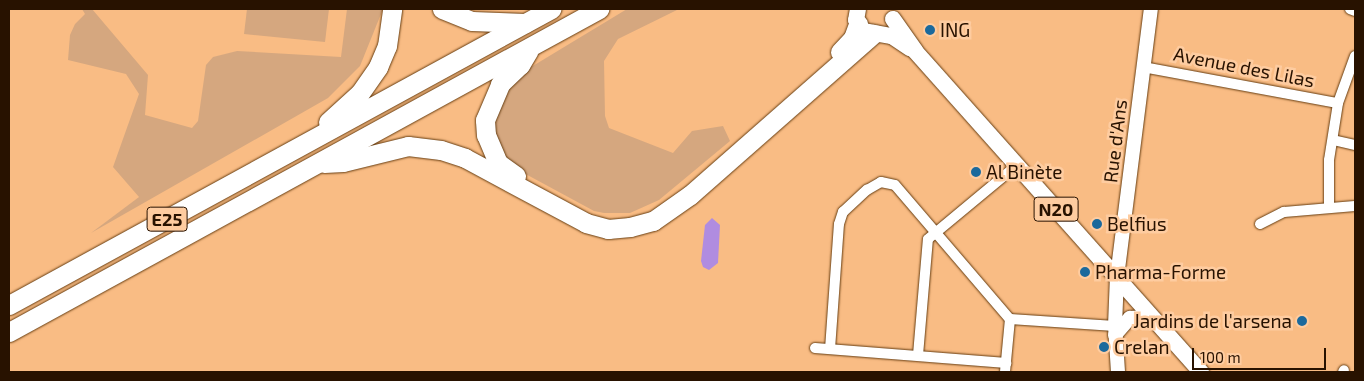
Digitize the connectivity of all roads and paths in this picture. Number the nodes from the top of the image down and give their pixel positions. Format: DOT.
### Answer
graph roads {
  1 [pos="392,9"];
  2 [pos="442,9"];
  3 [pos="550,9"];
  4 [pos="600,9"];
  5 [pos="1151,9"];
  6 [pos="1350,9"];
  7 [pos="1355,11"];
  8 [pos="893,14"];
  9 [pos="525,23"];
  10 [pos="866,25"];
  11 [pos="531,46"];
  12 [pos="915,51"];
  13 [pos="1355,56"];
  14 [pos="1143,67"];
  15 [pos="1338,102"];
  16 [pos="320,135"];
  17 [pos="1333,140"];
  18 [pos="1355,145"];
  19 [pos="315,164"];
  20 [pos="1017,165"];
  21 [pos="1355,206"];
  22 [pos="1329,208"];
  23 [pos="1260,224"];
  24 [pos="936,231"];
  25 [pos="1119,250"];
  26 [pos="1095,253"];
  27 [pos="1117,277"];
  28 [pos="9,305"];
  29 [pos="1152,317"];
  30 [pos="1010,319"];
  31 [pos="1115,330"];
  32 [pos="9,332"];
  33 [pos="815,348"];
  34 [pos="830,349"];
  35 [pos="918,355"];
  36 [pos="1005,368"];
  37 [pos="1118,372"];
  38 [pos="1201,372"];
  1 -- 16 [label="highway"];
  2 -- 9 [label="highway"];
  3 -- 9 [label="highway, E25"];
  4 -- 11 [label="highway, E25"];
  5 -- 14 [label="main road, Rue d'Ans"];
  6 -- 7 [label="street"];
  8 -- 10 [label="main road, N20"];
  8 -- 12 [label="main road, N20"];
  9 -- 16 [label="highway, E25"];
  10 -- 11 [label="highway"];
  10 -- 12 [label="main road, N20"];
  10 -- 19 [label="highway"];
  11 -- 19 [label="highway, E25"];
  12 -- 20 [label="main road, N20"];
  13 -- 15 [label="street, Avenue des Lilas"];
  14 -- 15 [label="street, Avenue des Lilas"];
  14 -- 25 [label="main road, Rue d'Ans"];
  15 -- 17 [label="street, Avenue des Lilas"];
  16 -- 28 [label="highway, E25"];
  17 -- 18 [label="street"];
  17 -- 22 [label="street, Avenue des Lilas"];
  19 -- 32 [label="highway, E25"];
  20 -- 24 [label="street"];
  20 -- 26 [label="main road, N20"];
  21 -- 22 [label="street"];
  22 -- 23 [label="street"];
  24 -- 30 [label="street"];
  24 -- 34 [label="street"];
  24 -- 35 [label="street"];
  25 -- 26 [label="main road"];
  25 -- 27 [label="main road, Rue d'Ans"];
  26 -- 27 [label="main road, N20"];
  27 -- 29 [label="main road, N20"];
  27 -- 31 [label="main road, Rue d'Ans"];
  29 -- 31 [label="main road"];
  29 -- 38 [label="main road, N20"];
  30 -- 31 [label="street"];
  30 -- 36 [label="street"];
  31 -- 37 [label="main road, Rue d'Ans"];
  33 -- 34 [label="street"];
  34 -- 35 [label="street"];
  35 -- 36 [label="street"];
}
